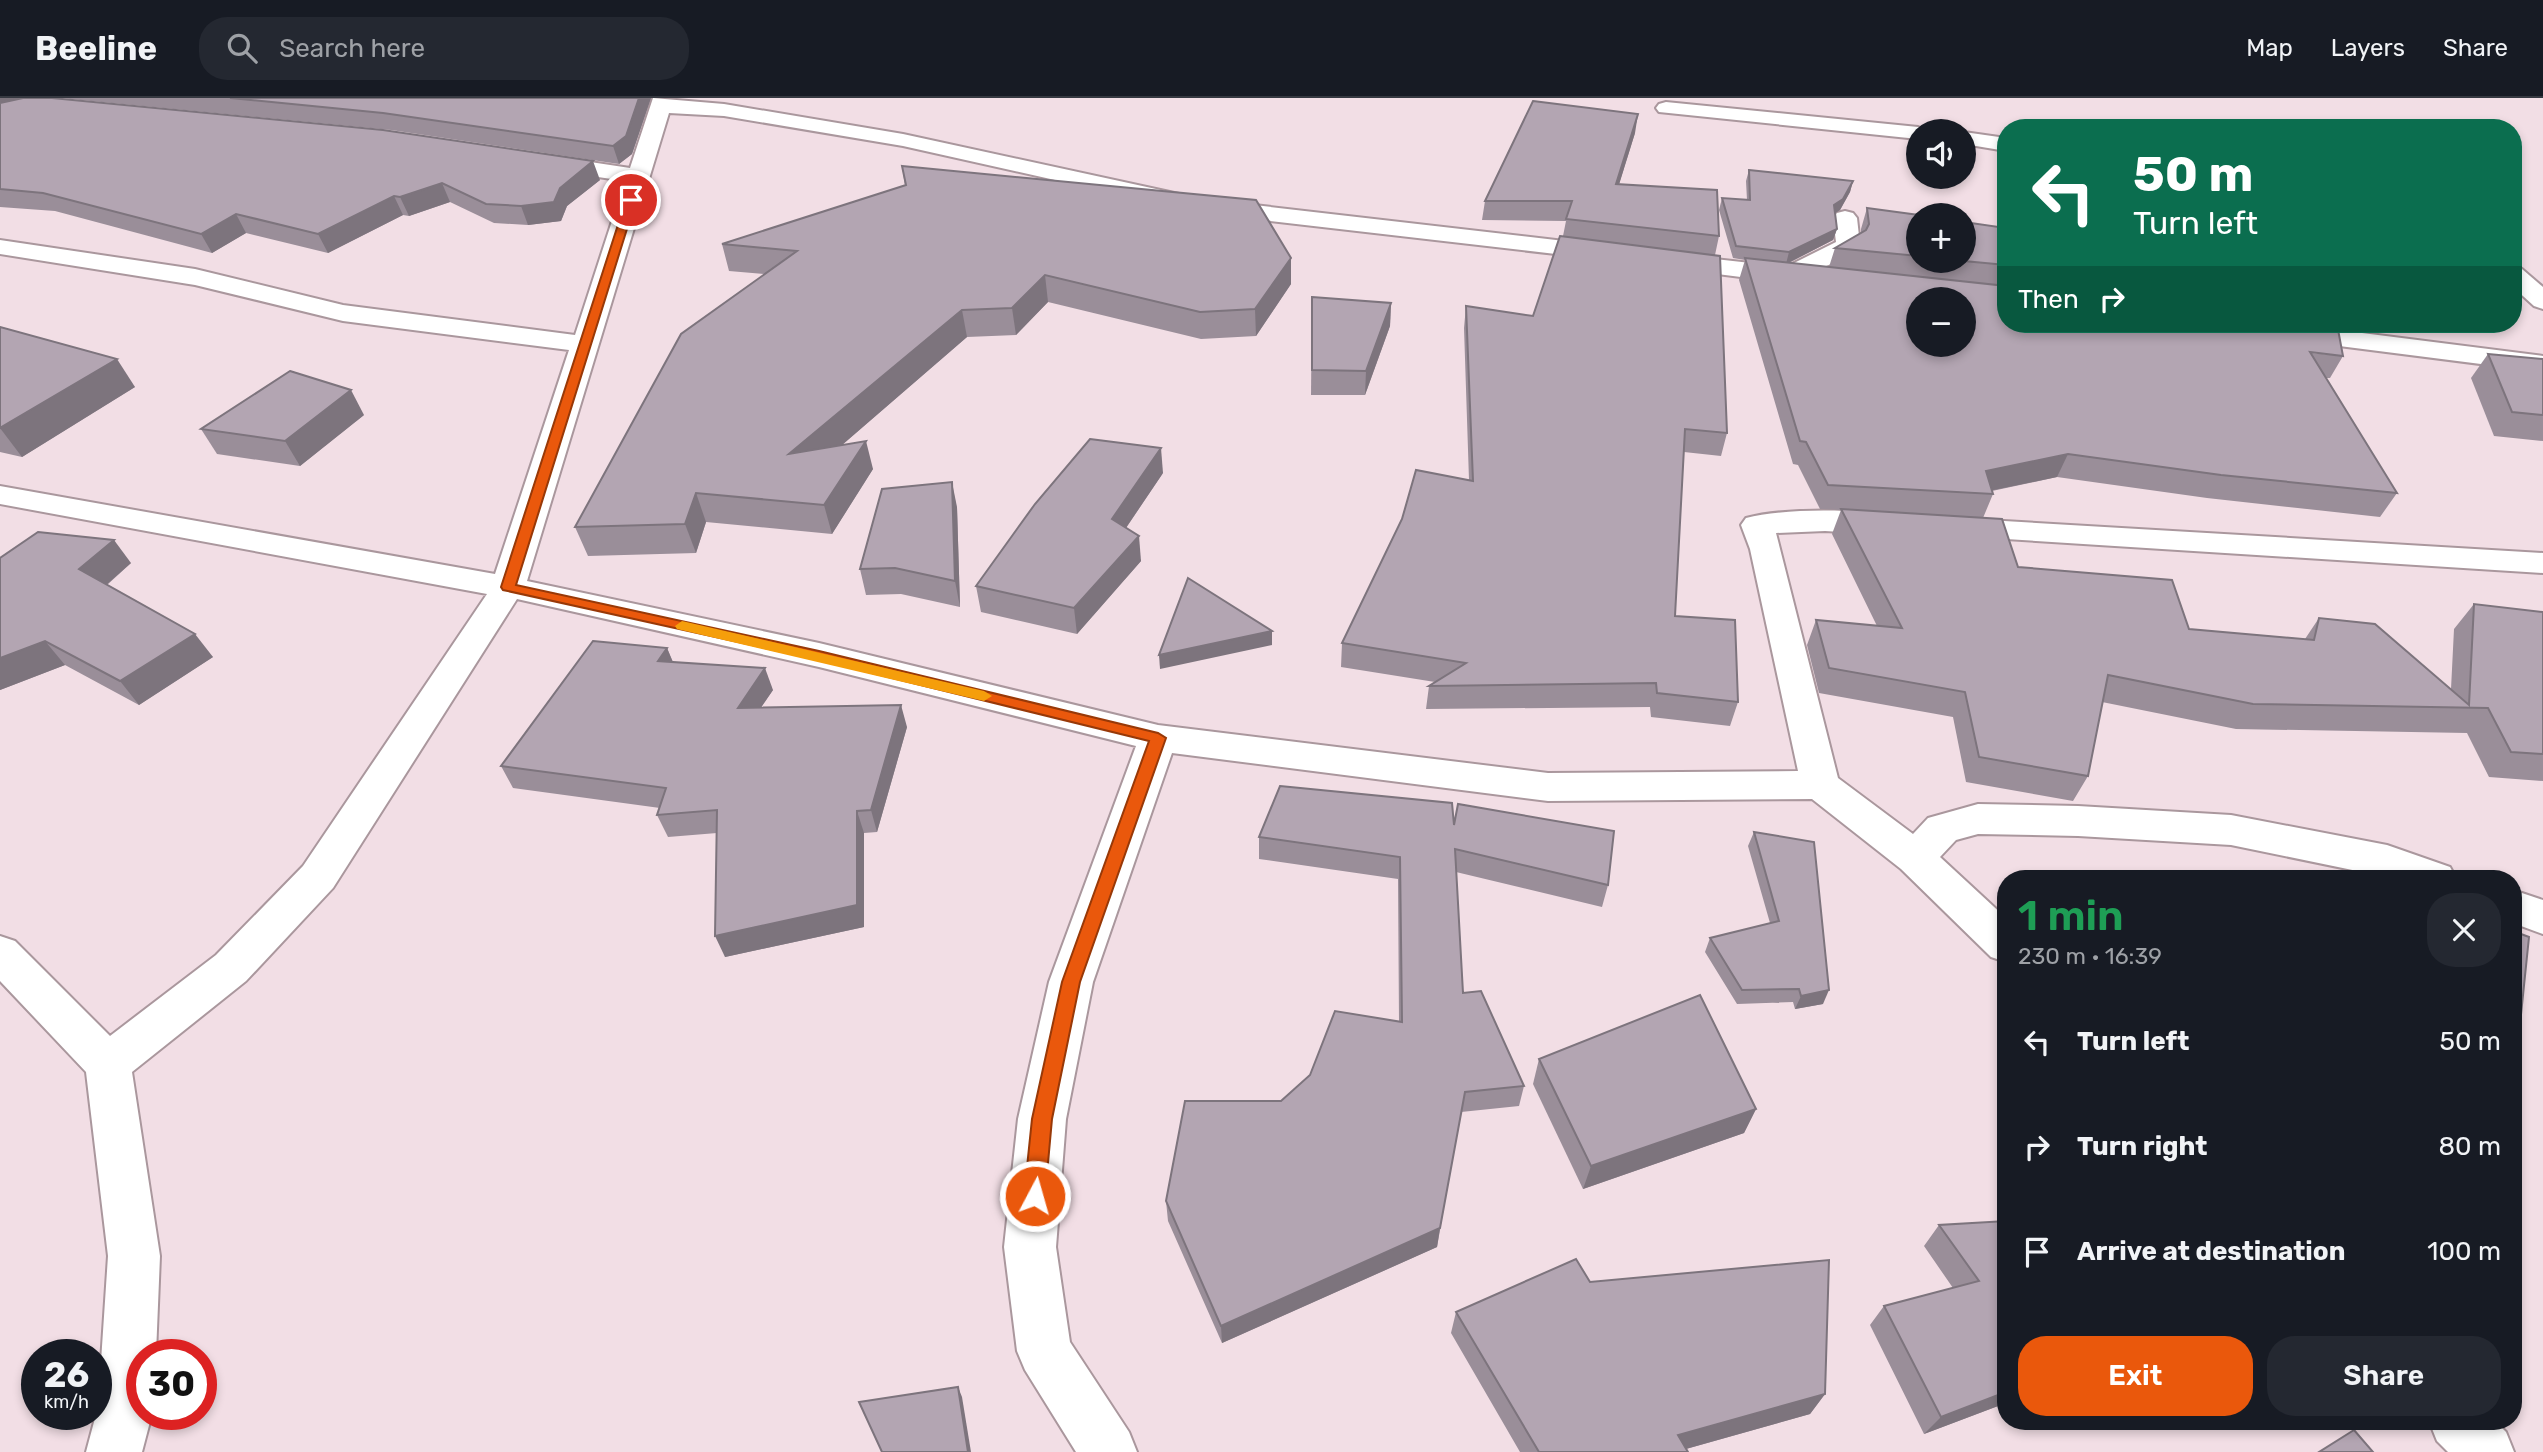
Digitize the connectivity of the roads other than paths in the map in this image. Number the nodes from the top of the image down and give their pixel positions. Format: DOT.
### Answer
graph roads {
  1 [pos="662,102"];
  2 [pos="1666,108"];
  3 [pos="1906,132"];
  4 [pos="1976,140"];
  5 [pos="1997,144"];
  6 [pos="528,159"];
  7 [pos="639,176"];
  8 [pos="1845,218"];
  9 [pos="0,247"];
  10 [pos="1789,275"];
  11 [pos="1829,279"];
  12 [pos="2522,282"];
  13 [pos="2543,301"];
  14 [pos="2300,333"];
  15 [pos="585,344"];
  16 [pos="2543,364"];
  17 [pos="0,495"];
  18 [pos="2543,563"];
  19 [pos="508,587"];
  20 [pos="1158,738"];
  21 [pos="1820,785"];
  22 [pos="1915,858"];
  23 [pos="2412,870"];
  24 [pos="2522,909"];
  25 [pos="2543,917"];
  26 [pos="1997,936"];
  27 [pos="0,953"];
  28 [pos="108,1064"];
  29 [pos="2465,1430"];
  30 [pos="114,1452"];
  31 [pos="1109,1452"];
  32 [pos="2486,1452"];
  1 -- 7 [label="street"];
  1 -- 10 [label="street"];
  2 -- 3 [label="street"];
  4 -- 5 [label="street"];
  6 -- 7 [label="street"];
  7 -- 15 [label="street"];
  8 -- 10 [label="street"];
  9 -- 15 [label="street"];
  10 -- 11 [label="street"];
  12 -- 13 [label="street"];
  14 -- 16 [label="street"];
  15 -- 19 [label="street"];
  17 -- 19 [label="street"];
  18 -- 21 [label="street"];
  19 -- 20 [label="street"];
  19 -- 28 [label="street"];
  20 -- 21 [label="street"];
  20 -- 31 [label="street"];
  21 -- 22 [label="street"];
  22 -- 23 [label="street"];
  22 -- 26 [label="street"];
  24 -- 25 [label="street"];
  27 -- 28 [label="street"];
  28 -- 30 [label="street"];
  29 -- 32 [label="street"];
}
